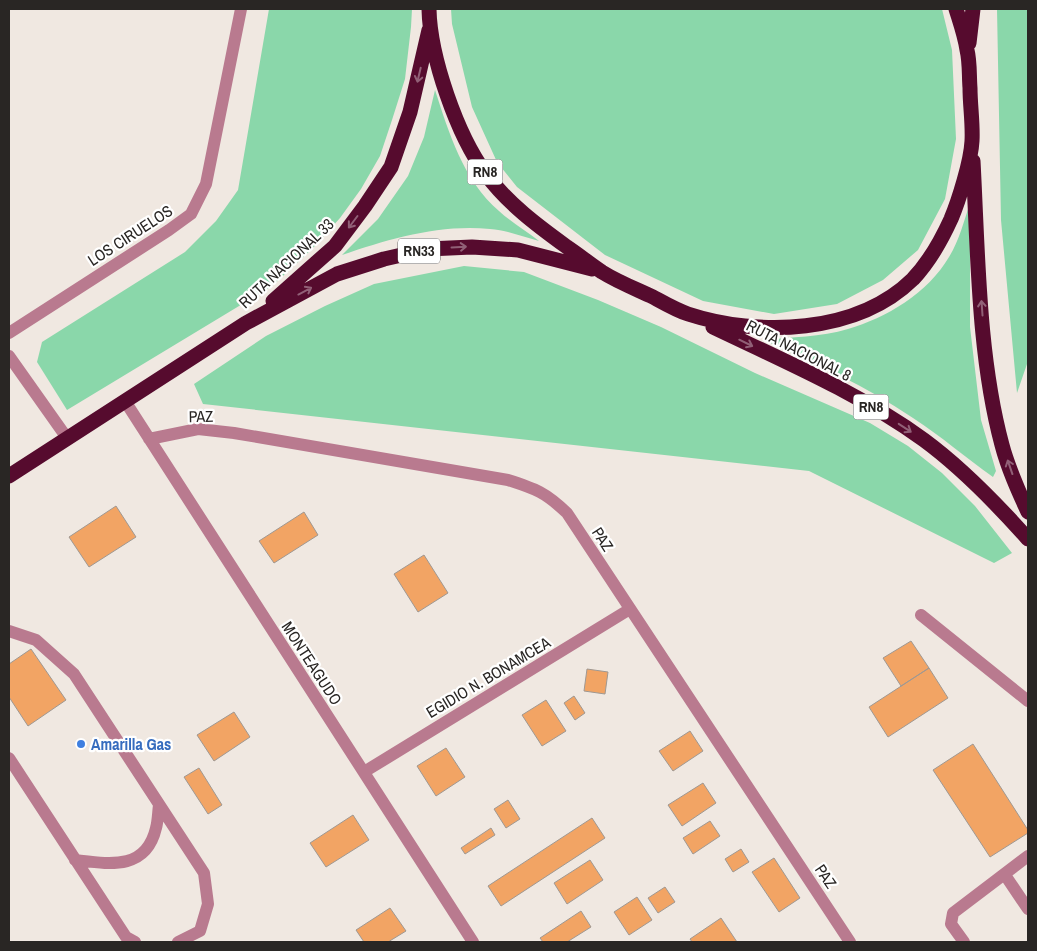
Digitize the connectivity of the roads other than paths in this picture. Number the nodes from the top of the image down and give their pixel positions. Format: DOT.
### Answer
graph roads {
  1 [pos="241,9"];
  2 [pos="429,9"];
  3 [pos="956,9"];
  4 [pos="973,9"];
  5 [pos="429,28"];
  6 [pos="968,52"];
  7 [pos="972,141"];
  8 [pos="603,273"];
  9 [pos="686,314"];
  10 [pos="246,323"];
  11 [pos="9,333"];
  12 [pos="9,356"];
  13 [pos="125,401"];
  14 [pos="67,438"];
  15 [pos="150,439"];
  16 [pos="9,476"];
  17 [pos="1028,512"];
  18 [pos="1028,539"];
  19 [pos="630,609"];
  20 [pos="921,615"];
  21 [pos="9,631"];
  22 [pos="1028,700"];
  23 [pos="9,758"];
  24 [pos="364,772"];
  25 [pos="159,805"];
  26 [pos="1028,856"];
  27 [pos="75,860"];
  28 [pos="1005,875"];
  29 [pos="1028,909"];
  30 [pos="847,941"];
  31 [pos="135,942"];
  32 [pos="178,942"];
  33 [pos="473,942"];
  34 [pos="964,942"];
  1 -- 11 [label="street, LOS CIRUELOS"];
  2 -- 5 [label="highway, RN8"];
  3 -- 6 [label="highway, RN8"];
  4 -- 6 [label="highway"];
  5 -- 8 [label="highway, RN8"];
  5 -- 10 [label="highway, RUTA NACIONAL 33 / RN33, one-way"];
  6 -- 7 [label="highway, RN8"];
  7 -- 9 [label="highway, RN8"];
  17 -- 7 [label="highway, RN8, one-way"];
  8 -- 9 [label="highway, RN8"];
  10 -- 8 [label="highway, RUTA NACIONAL 33 / RN33, one-way"];
  9 -- 18 [label="highway, RUTA NACIONAL 8 / RN8, one-way"];
  10 -- 13 [label="highway, RN33"];
  12 -- 14 [label="street"];
  13 -- 14 [label="highway, RN33"];
  13 -- 15 [label="street, MONTEAGUDO"];
  14 -- 16 [label="highway, RN33"];
  15 -- 19 [label="street, PAZ"];
  15 -- 24 [label="street, MONTEAGUDO"];
  19 -- 24 [label="street, EGIDIO N. BONAMCEA"];
  19 -- 30 [label="street, PAZ"];
  20 -- 22 [label="street"];
  21 -- 25 [label="street"];
  23 -- 27 [label="street"];
  24 -- 33 [label="street, MONTEAGUDO"];
  25 -- 27 [label="street"];
  25 -- 32 [label="street"];
  26 -- 28 [label="street"];
  27 -- 31 [label="street"];
  28 -- 29 [label="street"];
  28 -- 34 [label="street"];
}
